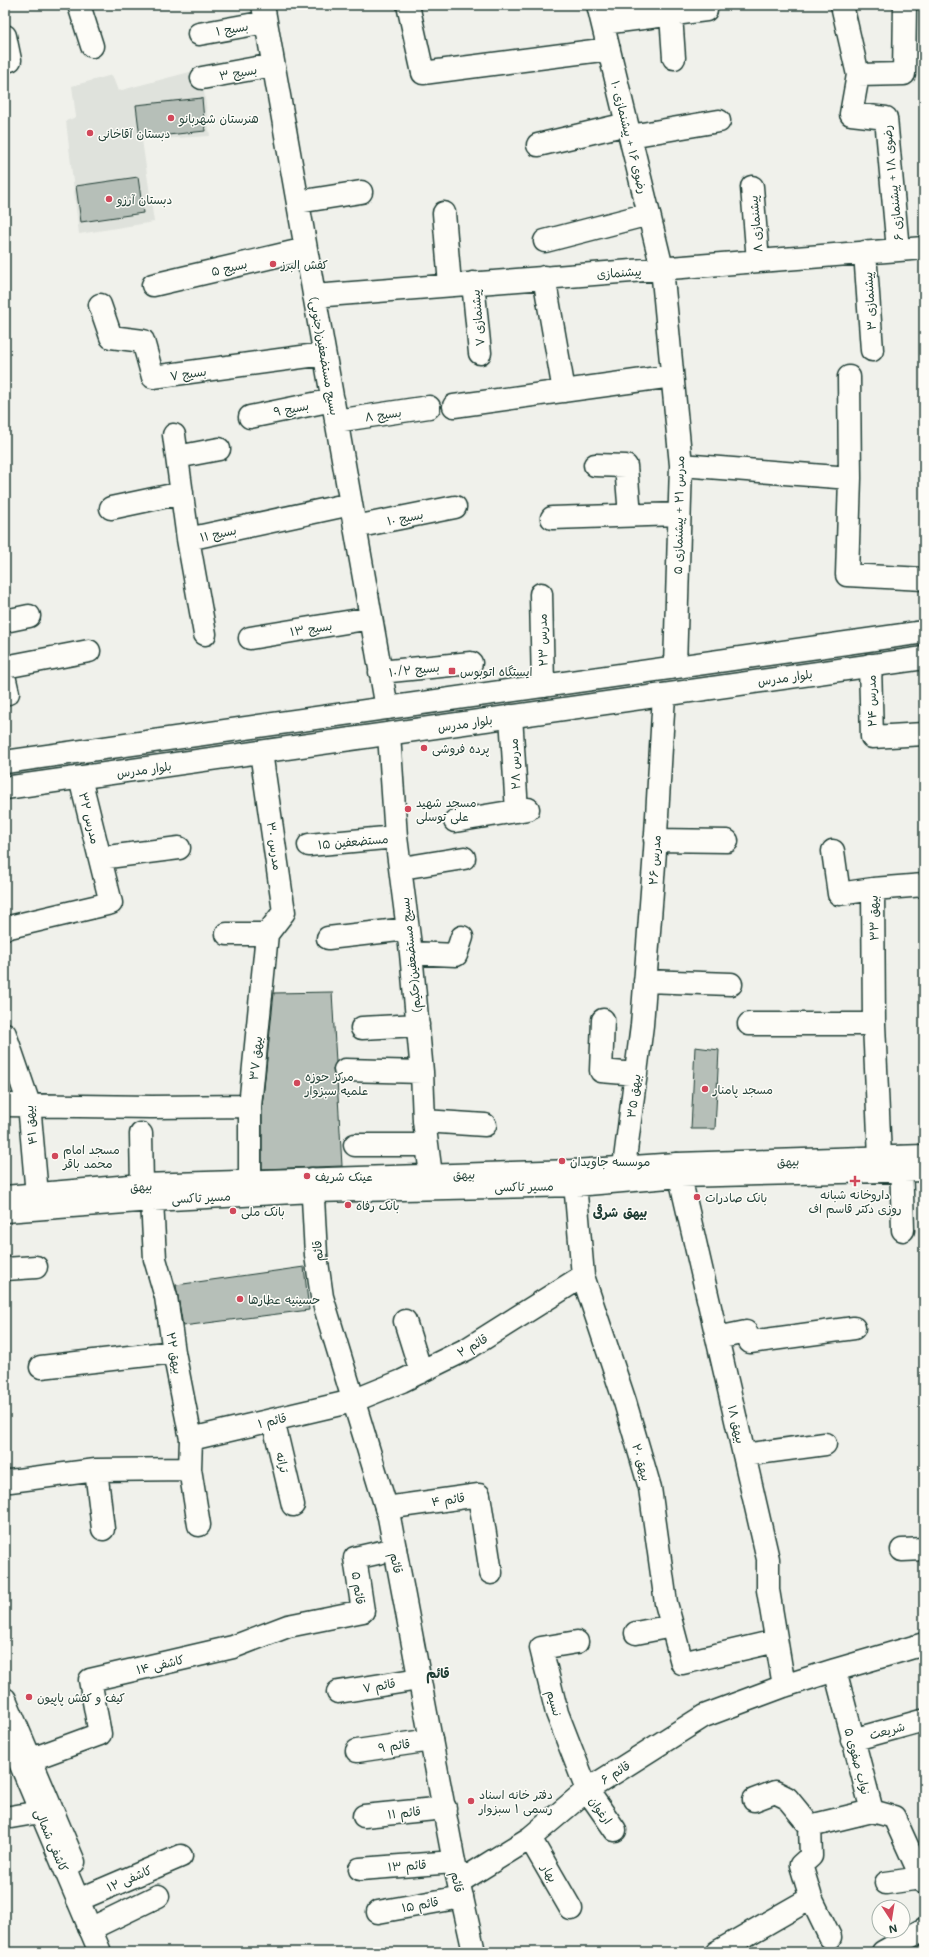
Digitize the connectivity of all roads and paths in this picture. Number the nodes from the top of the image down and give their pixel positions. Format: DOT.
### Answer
graph roads {
  1 [pos="79,5"];
  2 [pos="408,5"];
  3 [pos="842,5"];
  4 [pos="905,5"];
  5 [pos="706,10"];
  6 [pos="264,14"];
  7 [pos="601,14"];
  8 [pos="671,16"];
  9 [pos="199,34"];
  10 [pos="5,36"];
  11 [pos="92,46"];
  12 [pos="609,50"];
  13 [pos="674,58"];
  14 [pos="10,60"];
  15 [pos="273,65"];
  16 [pos="858,74"];
  17 [pos="202,78"];
  18 [pos="719,121"];
  19 [pos="629,130"];
  20 [pos="538,145"];
  21 [pos="752,187"];
  22 [pos="361,192"];
  23 [pos="298,202"];
  24 [pos="444,213"];
  25 [pos="649,214"];
  26 [pos="545,241"];
  27 [pos="924,248"];
  28 [pos="306,249"];
  29 [pos="898,250"];
  30 [pos="865,252"];
  31 [pos="758,260"];
  32 [pos="662,268"];
  33 [pos="544,278"];
  34 [pos="473,283"];
  35 [pos="153,285"];
  36 [pos="450,285"];
  37 [pos="314,296"];
  38 [pos="100,305"];
  39 [pos="872,350"];
  40 [pos="480,353"];
  41 [pos="324,354"];
  42 [pos="672,376"];
  43 [pos="849,377"];
  44 [pos="564,391"];
  45 [pos="454,406"];
  46 [pos="430,407"];
  47 [pos="334,410"];
  48 [pos="250,417"];
  49 [pos="174,435"];
  50 [pos="219,449"];
  51 [pos="177,457"];
  52 [pos="595,465"];
  53 [pos="681,465"];
  54 [pos="850,478"];
  55 [pos="182,493"];
  56 [pos="351,504"];
  57 [pos="455,507"];
  58 [pos="111,508"];
  59 [pos="679,514"];
  60 [pos="630,515"];
  61 [pos="552,518"];
  62 [pos="355,527"];
  63 [pos="188,539"];
  64 [pos="924,579"];
  65 [pos="541,594"];
  66 [pos="29,616"];
  67 [pos="371,618"];
  68 [pos="5,621"];
  69 [pos="924,632"];
  70 [pos="205,634"];
  71 [pos="250,638"];
  72 [pos="89,651"];
  73 [pos="924,658"];
  74 [pos="471,663"];
  75 [pos="870,665"];
  76 [pos="5,667"];
  77 [pos="674,667"];
  78 [pos="380,672"];
  79 [pos="5,680"];
  80 [pos="552,684"];
  81 [pos="5,694"];
  82 [pos="664,695"];
  83 [pos="387,708"];
  84 [pos="567,708"];
  85 [pos="511,716"];
  86 [pos="389,734"];
  87 [pos="924,734"];
  88 [pos="197,735"];
  89 [pos="261,752"];
  90 [pos="201,760"];
  91 [pos="5,762"];
  92 [pos="80,778"];
  93 [pos="5,788"];
  94 [pos="455,821"];
  95 [pos="396,837"];
  96 [pos="656,840"];
  97 [pos="727,841"];
  98 [pos="309,845"];
  99 [pos="179,848"];
  100 [pos="833,851"];
  101 [pos="100,858"];
  102 [pos="464,858"];
  103 [pos="400,866"];
  104 [pos="924,885"];
  105 [pos="873,889"];
  106 [pos="5,928"];
  107 [pos="408,929"];
  108 [pos="227,934"];
  109 [pos="267,934"];
  110 [pos="462,936"];
  111 [pos="328,938"];
  112 [pos="411,953"];
  113 [pos="645,981"];
  114 [pos="731,984"];
  115 [pos="603,1020"];
  116 [pos="750,1024"];
  117 [pos="874,1024"];
  118 [pos="418,1025"];
  119 [pos="642,1025"];
  120 [pos="362,1028"];
  121 [pos="5,1034"];
  122 [pos="344,1070"];
  123 [pos="422,1072"];
  124 [pos="636,1074"];
  125 [pos="29,1104"];
  126 [pos="6,1105"];
  127 [pos="250,1106"];
  128 [pos="424,1121"];
  129 [pos="485,1125"];
  130 [pos="141,1134"];
  131 [pos="355,1145"];
  132 [pos="427,1145"];
  133 [pos="924,1156"];
  134 [pos="880,1157"];
  135 [pos="901,1164"];
  136 [pos="624,1167"];
  137 [pos="678,1170"];
  138 [pos="924,1170"];
  139 [pos="432,1175"];
  140 [pos="575,1178"];
  141 [pos="250,1182"];
  142 [pos="313,1185"];
  143 [pos="147,1192"];
  144 [pos="37,1195"];
  145 [pos="5,1197"];
  146 [pos="5,1211"];
  147 [pos="904,1230"];
  148 [pos="36,1267"];
  149 [pos="5,1269"];
  150 [pos="583,1276"];
  151 [pos="405,1321"];
  152 [pos="854,1328"];
  153 [pos="717,1338"];
  154 [pos="174,1352"];
  155 [pos="41,1367"];
  156 [pos="421,1372"];
  157 [pos="353,1401"];
  158 [pos="273,1420"];
  159 [pos="191,1439"];
  160 [pos="825,1444"];
  161 [pos="744,1454"];
  162 [pos="190,1469"];
  163 [pos="96,1470"];
  164 [pos="10,1481"];
  165 [pos="294,1505"];
  166 [pos="386,1508"];
  167 [pos="198,1525"];
  168 [pos="103,1529"];
  169 [pos="924,1549"];
  170 [pos="395,1550"];
  171 [pos="902,1550"];
  172 [pos="491,1573"];
  173 [pos="362,1611"];
  174 [pos="672,1626"];
  175 [pos="636,1633"];
  176 [pos="776,1641"];
  177 [pos="577,1642"];
  178 [pos="924,1644"];
  179 [pos="835,1670"];
  180 [pos="419,1679"];
  181 [pos="784,1686"];
  182 [pos="338,1692"];
  183 [pos="5,1699"];
  184 [pos="921,1721"];
  185 [pos="5,1727"];
  186 [pos="431,1740"];
  187 [pos="852,1740"];
  188 [pos="356,1751"];
  189 [pos="26,1760"];
  190 [pos="587,1790"];
  191 [pos="754,1800"];
  192 [pos="445,1808"];
  193 [pos="40,1812"];
  194 [pos="872,1812"];
  195 [pos="364,1816"];
  196 [pos="5,1818"];
  197 [pos="810,1826"];
  198 [pos="615,1830"];
  199 [pos="530,1838"];
  200 [pos="916,1846"];
  201 [pos="181,1856"];
  202 [pos="360,1868"];
  203 [pos="458,1880"];
  204 [pos="923,1880"];
  205 [pos="886,1883"];
  206 [pos="158,1896"];
  207 [pos="83,1898"];
  208 [pos="811,1898"];
  209 [pos="571,1909"];
  210 [pos="378,1912"];
  211 [pos="95,1926"];
  212 [pos="924,1929"];
  213 [pos="830,1937"];
  214 [pos="471,1951"];
  215 [pos="100,1952"];
  216 [pos="112,1952"];
  217 [pos="717,1952"];
  218 [pos="883,1952"];
  1 -- 11 [label="street"];
  2 -- 12 [label="street"];
  3 -- 16 [label="street, رضوی ۱۸ + پیشنمازی ۶"];
  4 -- 16 [label="street"];
  5 -- 8 [label="street"];
  6 -- 9 [label="street, بسیج ۱"];
  6 -- 15 [label="street, بسیج مستضعفین(جنوبی)"];
  7 -- 8 [label="street"];
  7 -- 12 [label="street, رضوی ۱۶ + پیشنمازی ۱۰"];
  8 -- 13 [label="street"];
  10 -- 14 [label="street"];
  12 -- 19 [label="street, رضوی ۱۶ + پیشنمازی ۱۰"];
  15 -- 17 [label="street, بسیج ۳"];
  15 -- 23 [label="street, بسیج مستضعفین(جنوبی)"];
  16 -- 29 [label="street, رضوی ۱۸ + پیشنمازی ۶"];
  18 -- 19 [label="street"];
  19 -- 20 [label="street"];
  19 -- 25 [label="street, رضوی ۱۶ + پیشنمازی ۱۰"];
  21 -- 31 [label="street, پیشنمازی ۸"];
  22 -- 23 [label="street"];
  23 -- 28 [label="street, بسیج مستضعفین(جنوبی)"];
  24 -- 36 [label="street"];
  25 -- 26 [label="street"];
  25 -- 32 [label="street, رضوی ۱۶ + پیشنمازی ۱۰"];
  27 -- 29 [label="street, پیشنمازی"];
  28 -- 35 [label="street, بسیج ۵"];
  28 -- 37 [label="street, بسیج مستضعفین(جنوبی)"];
  29 -- 30 [label="street, پیشنمازی"];
  30 -- 31 [label="street, پیشنمازی"];
  30 -- 39 [label="street, پیشنمازی ۳"];
  31 -- 32 [label="street, پیشنمازی"];
  32 -- 33 [label="street, پیشنمازی"];
  32 -- 42 [label="street, مدرس ۲۱ + پیشنمازی ۵"];
  33 -- 34 [label="street, پیشنمازی"];
  33 -- 44 [label="street"];
  34 -- 36 [label="street, پیشنمازی"];
  34 -- 40 [label="street, پیشنمازی ۷"];
  36 -- 37 [label="street, پیشنمازی"];
  37 -- 41 [label="street, بسیج مستضعفین(جنوبی)"];
  38 -- 41 [label="street, بسیج ۷"];
  41 -- 47 [label="street, بسیج مستضعفین(جنوبی)"];
  42 -- 44 [label="street"];
  42 -- 53 [label="street, مدرس ۲۱ + پیشنمازی ۵"];
  43 -- 54 [label="street"];
  44 -- 45 [label="street"];
  46 -- 47 [label="street, بسیج ۸"];
  47 -- 48 [label="street, بسیج ۹"];
  47 -- 56 [label="street, بسیج مستضعفین(جنوبی)"];
  49 -- 51 [label="street, بسیج ۱۱"];
  50 -- 51 [label="street"];
  51 -- 55 [label="street, بسیج ۱۱"];
  52 -- 60 [label="street"];
  53 -- 54 [label="street"];
  53 -- 59 [label="street, مدرس ۲۱ + پیشنمازی ۵"];
  54 -- 64 [label="street"];
  55 -- 58 [label="street"];
  55 -- 63 [label="street, بسیج ۱۱"];
  56 -- 62 [label="street, بسیج مستضعفین(جنوبی)"];
  56 -- 63 [label="street, بسیج ۱۱"];
  57 -- 62 [label="street, بسیج ۱۰"];
  59 -- 60 [label="street"];
  59 -- 77 [label="street, مدرس ۲۱ + پیشنمازی ۵"];
  60 -- 61 [label="street"];
  62 -- 67 [label="street, بسیج مستضعفین(جنوبی)"];
  63 -- 70 [label="street"];
  65 -- 80 [label="street, مدرس ۲۳"];
  66 -- 68 [label="street"];
  67 -- 71 [label="street, بسیج ۱۳"];
  67 -- 78 [label="street, بسیج مستضعفین(جنوبی)"];
  69 -- 77 [label="street"];
  72 -- 76 [label="street"];
  73 -- 75 [label="street, بلوار مدرس"];
  74 -- 78 [label="street, بسیج ۱۰/۲"];
  75 -- 82 [label="street, بلوار مدرس"];
  75 -- 87 [label="street, مدرس ۲۴"];
  77 -- 80 [label="street"];
  78 -- 83 [label="street, بسیج مستضعفین(جنوبی)"];
  79 -- 81 [label="street"];
  80 -- 83 [label="street"];
  80 -- 84 [label="street, مدرس ۲۳"];
  82 -- 84 [label="street, بلوار مدرس"];
  82 -- 96 [label="street, مدرس ۲۶"];
  83 -- 88 [label="street"];
  84 -- 85 [label="street, بلوار مدرس"];
  85 -- 86 [label="street, بلوار مدرس"];
  85 -- 94 [label="street, مدرس ۲۸"];
  86 -- 89 [label="street, بلوار مدرس"];
  86 -- 95 [label="street, بسیج مستضعفین(حکیم)"];
  88 -- 90 [label="street"];
  88 -- 91 [label="street"];
  89 -- 90 [label="street, بلوار مدرس"];
  89 -- 109 [label="street, مدرس ۳۰"];
  90 -- 92 [label="street, بلوار مدرس"];
  92 -- 93 [label="street, بلوار مدرس"];
  92 -- 101 [label="street, مدرس ۳۲"];
  95 -- 98 [label="street, مستضعفین ۱۵"];
  95 -- 103 [label="street, بسیج مستضعفین(حکیم)"];
  96 -- 97 [label="street"];
  96 -- 113 [label="street, مدرس ۲۶"];
  99 -- 101 [label="street"];
  100 -- 105 [label="street, بیهق ۳۳"];
  101 -- 106 [label="street, مدرس ۳۲"];
  102 -- 103 [label="street"];
  103 -- 107 [label="street, بسیج مستضعفین(حکیم)"];
  104 -- 105 [label="street"];
  105 -- 117 [label="street, بیهق ۳۳"];
  107 -- 111 [label="street"];
  107 -- 112 [label="street, بسیج مستضعفین(حکیم)"];
  108 -- 109 [label="street"];
  109 -- 127 [label="street, بیهق ۳۷"];
  110 -- 112 [label="street"];
  112 -- 118 [label="street, بسیج مستضعفین(حکیم)"];
  113 -- 114 [label="street"];
  113 -- 119 [label="street, مدرس ۲۶"];
  115 -- 124 [label="street"];
  116 -- 117 [label="street"];
  117 -- 134 [label="street, بیهق ۳۳"];
  118 -- 120 [label="street"];
  118 -- 123 [label="street, بسیج مستضعفین(حکیم)"];
  119 -- 124 [label="street, بیهق ۳۵"];
  121 -- 125 [label="street, بیهق ۴۱"];
  122 -- 123 [label="street"];
  123 -- 128 [label="street, بسیج مستضعفین(حکیم)"];
  124 -- 136 [label="street, بیهق ۳۵"];
  125 -- 126 [label="street"];
  125 -- 127 [label="street"];
  125 -- 144 [label="street, بیهق ۴۱"];
  127 -- 141 [label="street, بیهق ۳۷"];
  128 -- 129 [label="street"];
  128 -- 132 [label="street, بسیج مستضعفین(حکیم)"];
  130 -- 143 [label="street, بیهق ۲۲"];
  131 -- 132 [label="street"];
  132 -- 139 [label="street, بسیج مستضعفین(حکیم)"];
  133 -- 135 [label="street, بیهق"];
  134 -- 135 [label="street, بیهق"];
  134 -- 137 [label="street, بیهق"];
  135 -- 137 [label="street, مسیر تاکسی"];
  135 -- 138 [label="street, مسیر تاکسی"];
  135 -- 147 [label="street"];
  136 -- 137 [label="street, بیهق"];
  136 -- 140 [label="street, بیهق"];
  137 -- 140 [label="street, مسیر تاکسی"];
  137 -- 153 [label="street, بیهق ۱۸"];
  139 -- 140 [label="street, بیهق"];
  139 -- 142 [label="street, بیهق"];
  140 -- 142 [label="street, مسیر تاکسی"];
  140 -- 150 [label="street, بیهق ۲۰"];
  141 -- 142 [label="street, بیهق"];
  141 -- 143 [label="street, بیهق"];
  142 -- 143 [label="street, مسیر تاکسی"];
  142 -- 157 [label="street, قائم"];
  143 -- 144 [label="street, بیهق"];
  143 -- 146 [label="street, مسیر تاکسی"];
  143 -- 154 [label="street, بیهق ۲۲"];
  144 -- 145 [label="street, بیهق"];
  148 -- 149 [label="street"];
  150 -- 156 [label="street, قائم ۲"];
  150 -- 174 [label="street, بیهق ۲۰"];
  151 -- 156 [label="street"];
  152 -- 153 [label="street"];
  153 -- 161 [label="street, بیهق ۱۸"];
  154 -- 155 [label="street"];
  154 -- 159 [label="street, بیهق ۲۲"];
  156 -- 157 [label="street, قائم ۲"];
  157 -- 158 [label="street, قائم ۱"];
  157 -- 166 [label="street, قائم"];
  158 -- 159 [label="street, قائم ۱"];
  158 -- 165 [label="street, ترانه"];
  159 -- 162 [label="street, بیهق ۲۲"];
  160 -- 161 [label="street"];
  161 -- 176 [label="street, بیهق ۱۸"];
  162 -- 163 [label="street"];
  162 -- 167 [label="street, بیهق ۲۲"];
  163 -- 164 [label="street"];
  163 -- 168 [label="street"];
  166 -- 170 [label="street, قائم"];
  166 -- 172 [label="street, قائم ۴"];
  169 -- 171 [label="street"];
  170 -- 173 [label="street, قائم ۵"];
  170 -- 180 [label="street, قائم"];
  173 -- 189 [label="street, کاشفی ۱۴"];
  174 -- 175 [label="street"];
  174 -- 176 [label="street, بیهق ۲۰"];
  176 -- 181 [label="street, بیهق ۱۸"];
  177 -- 190 [label="street, نسیم"];
  178 -- 179 [label="street"];
  179 -- 181 [label="street"];
  179 -- 187 [label="street, نواب صفوی ۵"];
  180 -- 182 [label="street, قائم ۷"];
  180 -- 186 [label="street, قائم"];
  181 -- 190 [label="street, قائم ۶"];
  183 -- 189 [label="street"];
  184 -- 187 [label="street, شریعت"];
  185 -- 189 [label="street, کاشفی شمالی"];
  186 -- 188 [label="street, قائم ۹"];
  186 -- 192 [label="street, قائم"];
  187 -- 194 [label="street, نواب صفوی ۵"];
  189 -- 193 [label="street, کاشفی شمالی"];
  189 -- 207 [label="street"];
  190 -- 198 [label="street, ارغوان"];
  190 -- 199 [label="street, قائم ۶"];
  191 -- 197 [label="street"];
  192 -- 195 [label="street, قائم ۱۱"];
  192 -- 203 [label="street, قائم"];
  193 -- 196 [label="street"];
  193 -- 207 [label="street, کاشفی شمالی"];
  194 -- 197 [label="street"];
  194 -- 200 [label="street"];
  197 -- 208 [label="street"];
  199 -- 203 [label="street, قائم ۶"];
  199 -- 209 [label="street, بهار"];
  200 -- 204 [label="street"];
  201 -- 207 [label="street, کاشفی ۱۲"];
  202 -- 203 [label="street, قائم ۱۳"];
  203 -- 210 [label="street, قائم ۱۵"];
  203 -- 214 [label="street, قائم"];
  204 -- 205 [label="street"];
  206 -- 211 [label="street"];
  207 -- 211 [label="street, کاشفی شمالی"];
  208 -- 213 [label="street"];
  208 -- 217 [label="street"];
  211 -- 215 [label="street, کاشفی شمالی"];
  211 -- 216 [label="street"];
  212 -- 218 [label="street"];
}
